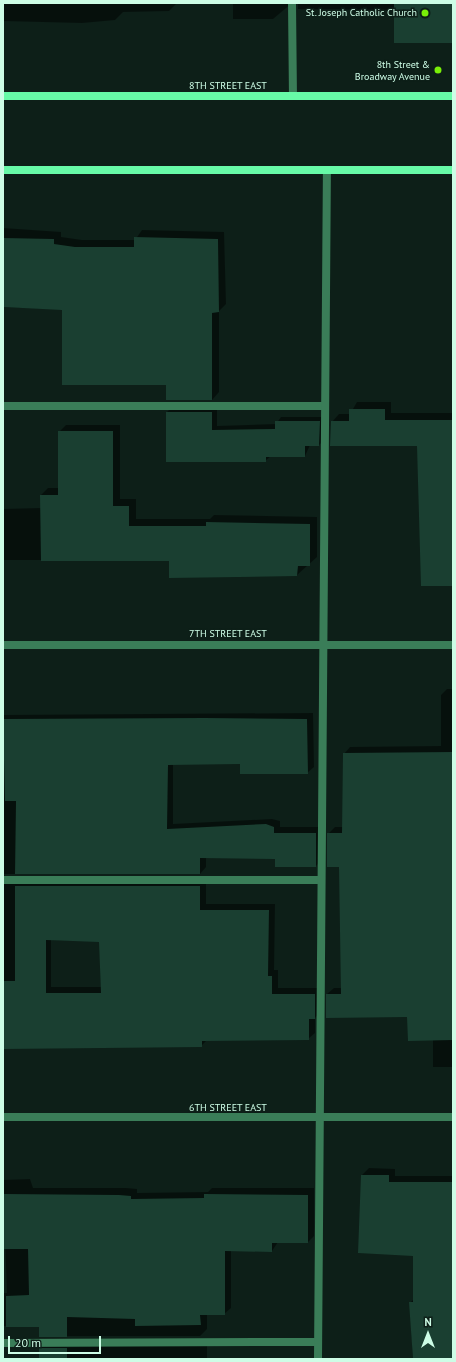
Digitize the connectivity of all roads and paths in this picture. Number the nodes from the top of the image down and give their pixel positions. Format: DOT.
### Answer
graph roads {
  1 [pos="292,3"];
  2 [pos="3,96"];
  3 [pos="293,96"];
  4 [pos="453,96"];
  5 [pos="3,170"];
  6 [pos="326,170"];
  7 [pos="453,170"];
  8 [pos="3,406"];
  9 [pos="325,406"];
  10 [pos="322,643"];
  11 [pos="3,644"];
  12 [pos="453,645"];
  13 [pos="3,880"];
  14 [pos="320,880"];
  15 [pos="3,1117"];
  16 [pos="453,1117"];
  17 [pos="322,1118"];
  18 [pos="318,1342"];
  19 [pos="3,1343"];
  20 [pos="318,1359"];
  1 -- 3 [label="street"];
  2 -- 3 [label="main road, 8TH STREET EAST"];
  3 -- 4 [label="main road, 8TH STREET EAST"];
  5 -- 6 [label="main road"];
  6 -- 7 [label="main road"];
  6 -- 9 [label="street"];
  8 -- 9 [label="street"];
  9 -- 10 [label="street"];
  10 -- 11 [label="street, 7TH STREET EAST"];
  10 -- 12 [label="street, 7TH STREET EAST"];
  10 -- 14 [label="street"];
  13 -- 14 [label="street"];
  14 -- 17 [label="street"];
  15 -- 17 [label="street, 6TH STREET EAST"];
  16 -- 17 [label="street, 6TH STREET EAST"];
  17 -- 18 [label="street"];
  18 -- 19 [label="street"];
  18 -- 20 [label="street"];
}
